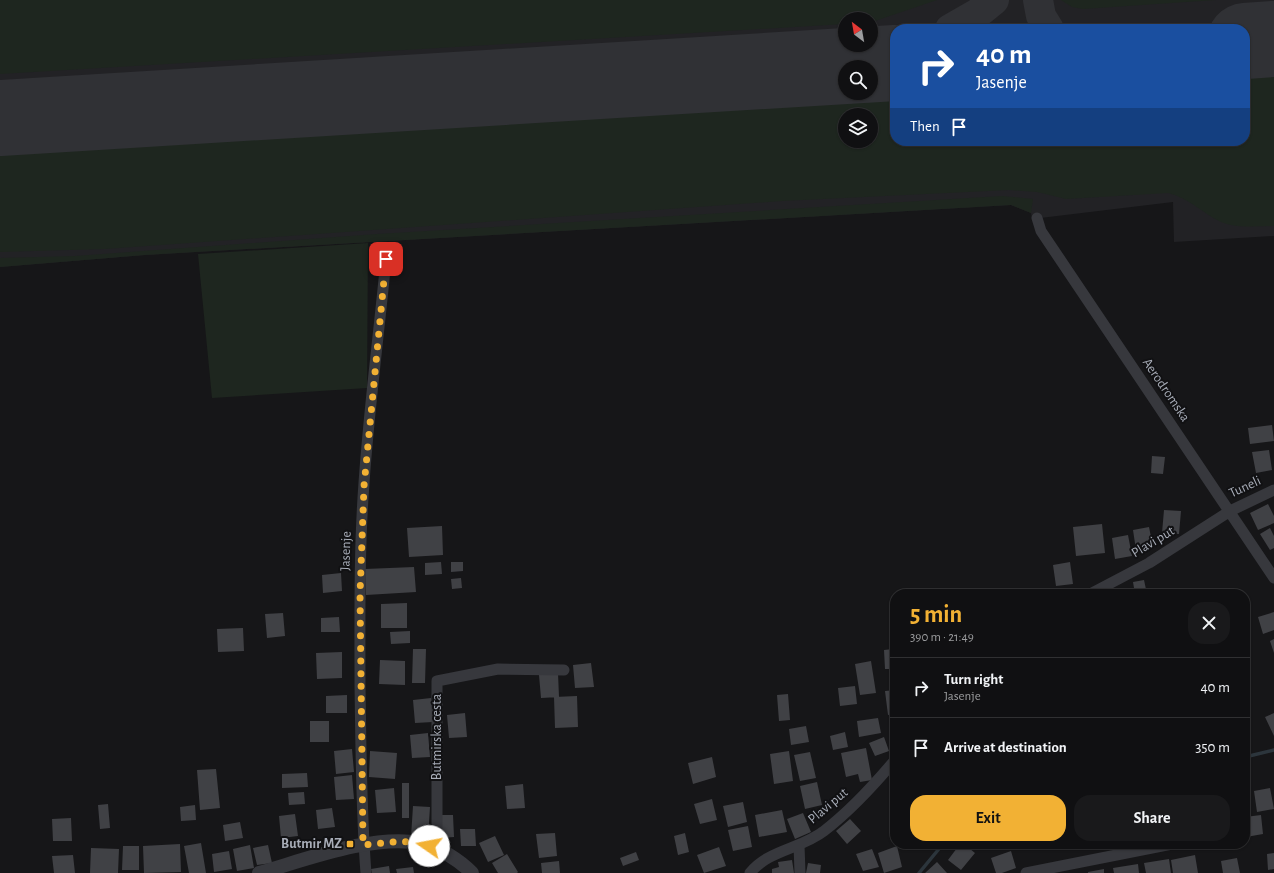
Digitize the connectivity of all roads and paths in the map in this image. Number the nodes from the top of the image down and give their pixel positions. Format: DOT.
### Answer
graph roads {
  1 [pos="1037,218"];
  2 [pos="386,259"];
  3 [pos="1274,490"];
  4 [pos="1230,511"];
  5 [pos="1274,578"];
  6 [pos="1100,589"];
  7 [pos="564,670"];
  8 [pos="890,766"];
  9 [pos="363,845"];
  10 [pos="799,845"];
  11 [pos="437,849"];
  12 [pos="1147,849"];
  13 [pos="259,873"];
  14 [pos="366,873"];
  15 [pos="472,873"];
  16 [pos="750,873"];
  17 [pos="800,873"];
  18 [pos="1026,873"];
  1 -- 4 [label="street, Aerodromska"];
  2 -- 9 [label="street, Jasenje"];
  3 -- 4 [label="street, Tuneli"];
  4 -- 5 [label="street, Aerodromska"];
  4 -- 6 [label="street, Plavi put"];
  7 -- 11 [label="street, Butmirska cesta"];
  8 -- 10 [label="street, Plavi put"];
  9 -- 11 [label="street"];
  9 -- 13 [label="street"];
  9 -- 14 [label="street, Jasenje"];
  10 -- 16 [label="street, Plavi put"];
  10 -- 17 [label="street"];
  11 -- 15 [label="street"];
  12 -- 18 [label="street"];
}
